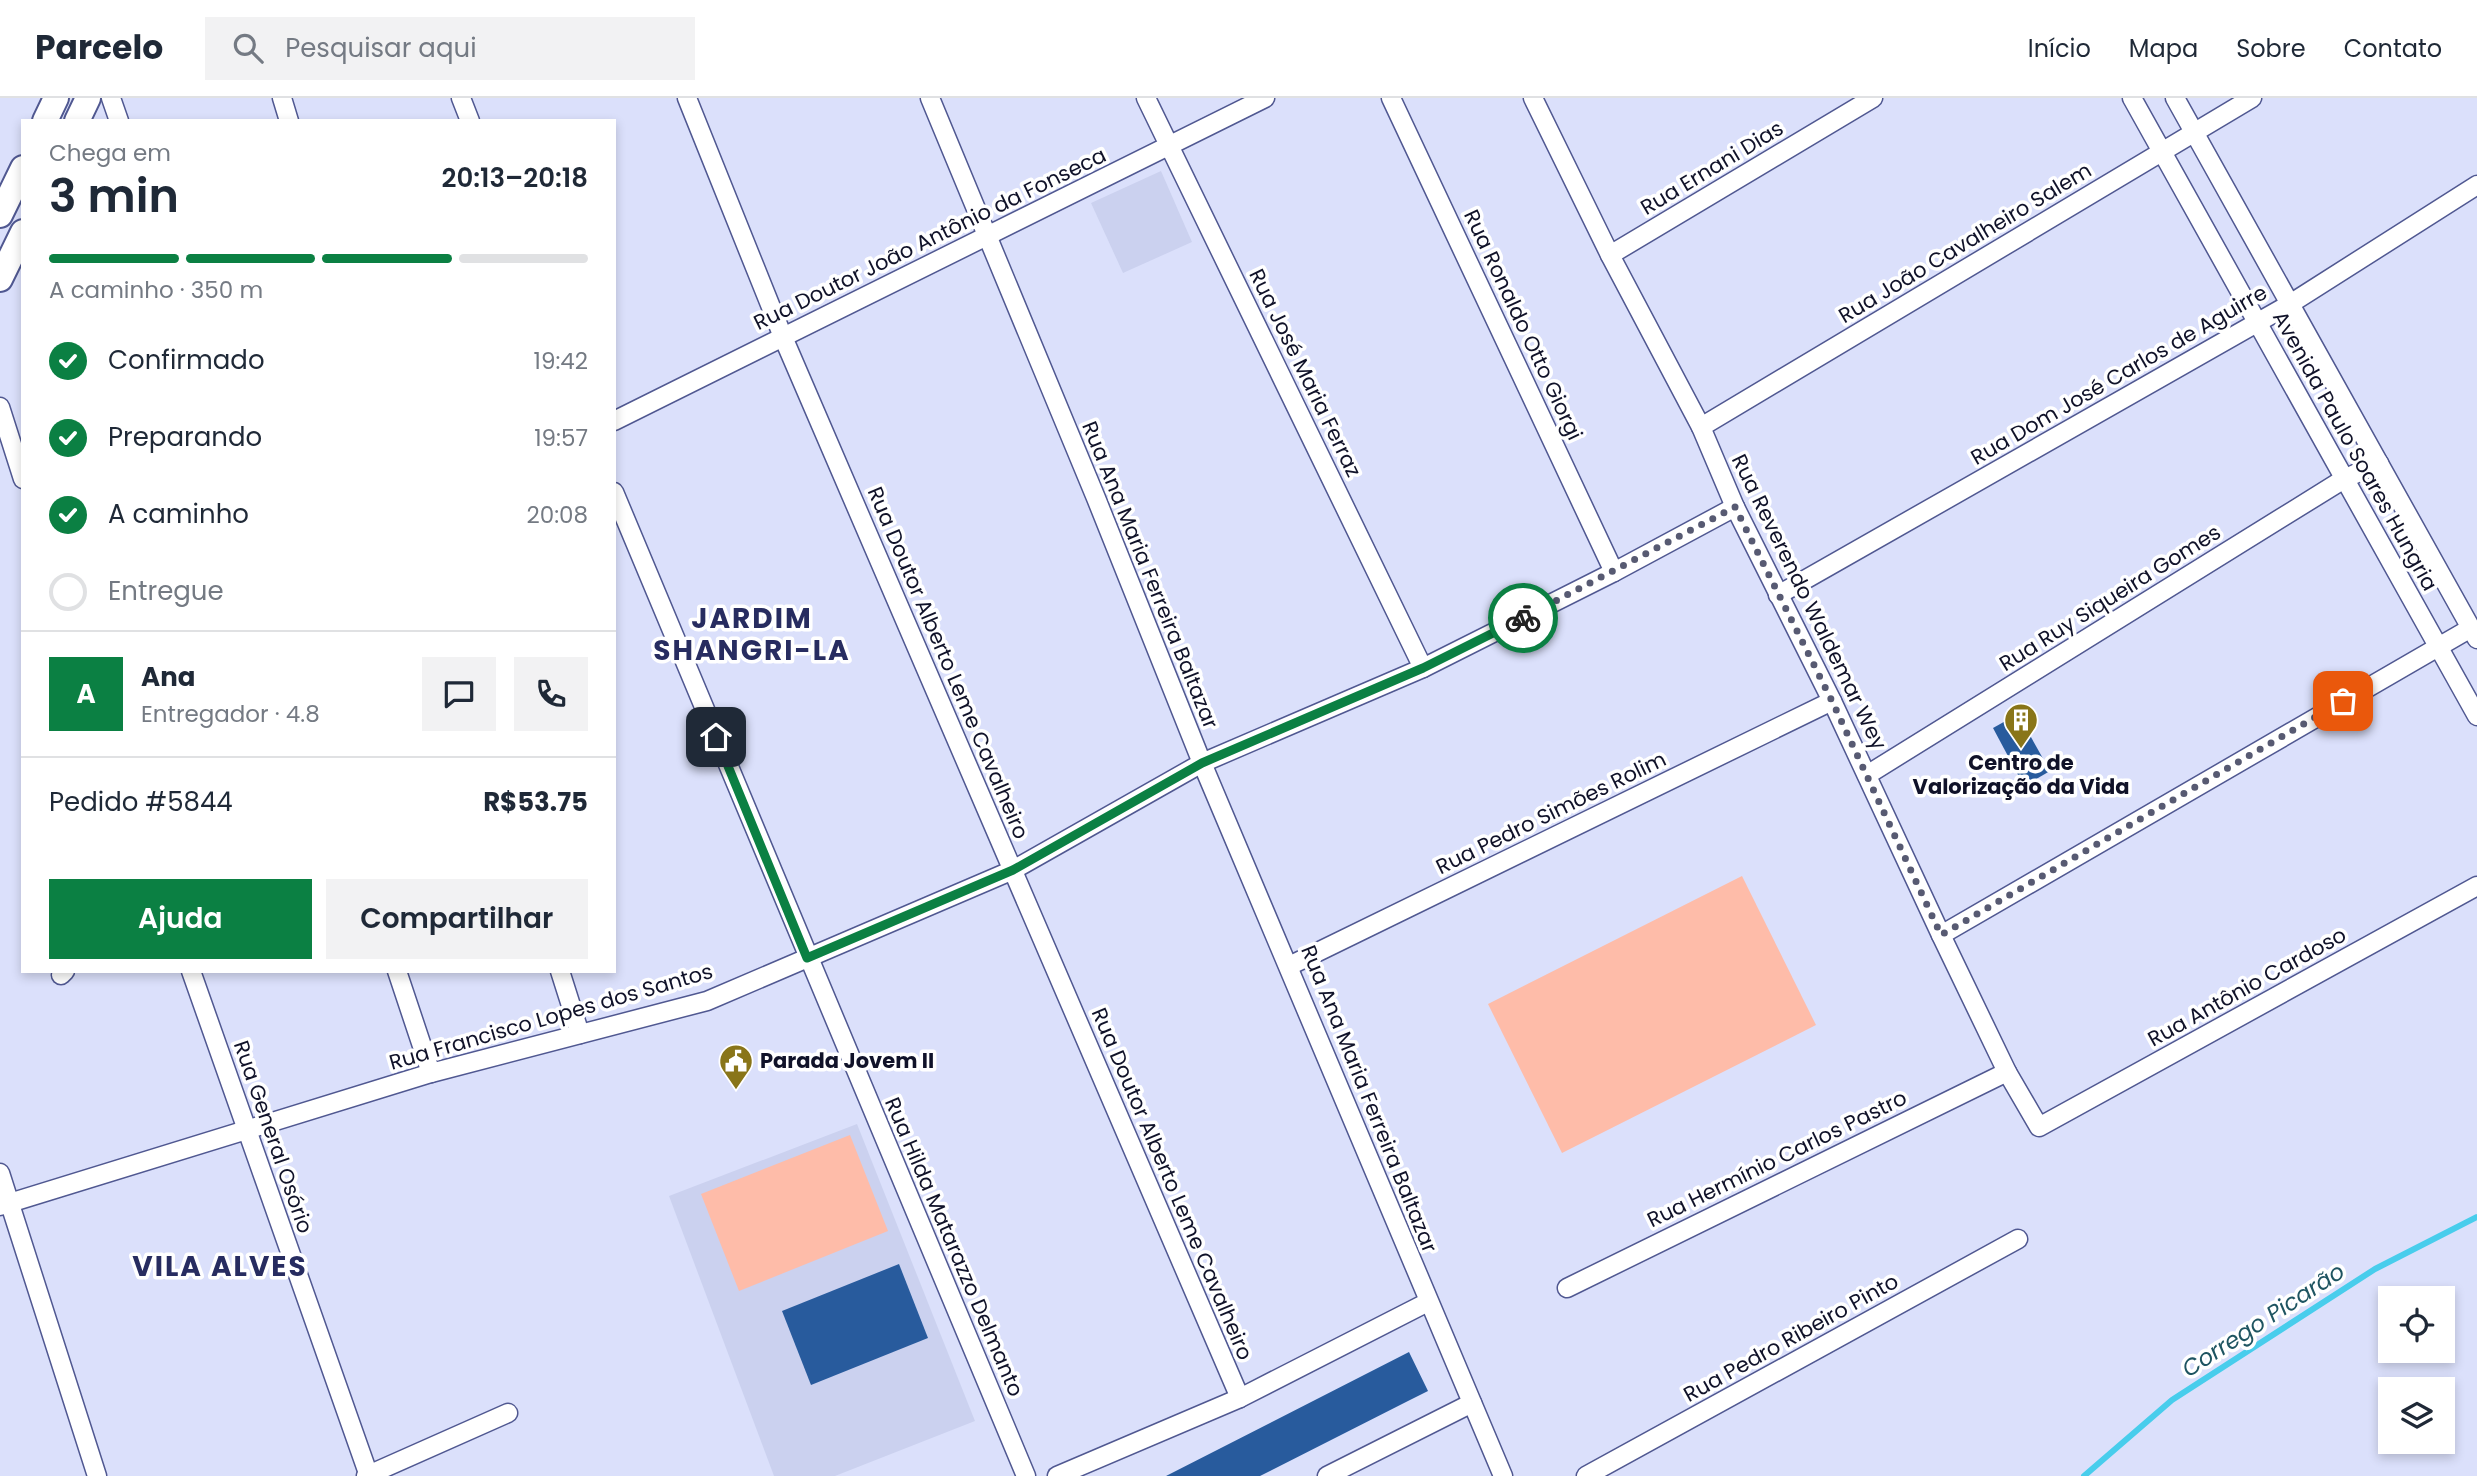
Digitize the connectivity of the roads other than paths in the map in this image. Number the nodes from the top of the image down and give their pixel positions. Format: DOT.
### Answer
graph roads {
  1 [pos="56,98"];
  2 [pos="88,98"];
  3 [pos="111,98"];
  4 [pos="282,98"];
  5 [pos="461,98"];
  6 [pos="687,98"];
  7 [pos="930,98"];
  8 [pos="1146,98"];
  9 [pos="1265,98"];
  10 [pos="1391,98"];
  11 [pos="1533,98"];
  12 [pos="1873,98"];
  13 [pos="2132,98"];
  14 [pos="2175,98"];
  15 [pos="2252,98"];
  16 [pos="46,119"];
  17 [pos="78,119"];
  18 [pos="118,119"];
  19 [pos="288,119"];
  20 [pos="469,119"];
  21 [pos="2194,132"];
  22 [pos="1168,146"];
  23 [pos="2162,152"];
  24 [pos="21,172"];
  25 [pos="2477,185"];
  26 [pos="0,215"];
  27 [pos="21,236"];
  28 [pos="986,237"];
  29 [pos="1610,255"];
  30 [pos="0,279"];
  31 [pos="2290,304"];
  32 [pos="2258,323"];
  33 [pos="783,337"];
  34 [pos="0,407"];
  35 [pos="616,420"];
  36 [pos="1701,427"];
  37 [pos="2379,463"];
  38 [pos="21,474"];
  39 [pos="2344,479"];
  40 [pos="616,497"];
  41 [pos="1735,507"];
  42 [pos="1614,572"];
  43 [pos="1778,595"];
  44 [pos="2474,633"];
  45 [pos="2438,646"];
  46 [pos="1423,668"];
  47 [pos="1832,701"];
  48 [pos="2477,716"];
  49 [pos="1202,763"];
  50 [pos="1867,775"];
  51 [pos="1013,870"];
  52 [pos="2477,886"];
  53 [pos="1941,935"];
  54 [pos="807,958"];
  55 [pos="1290,966"];
  56 [pos="192,973"];
  57 [pos="398,973"];
  58 [pos="561,973"];
  59 [pos="580,1034"];
  60 [pos="2007,1072"];
  61 [pos="431,1073"];
  62 [pos="2039,1127"];
  63 [pos="246,1129"];
  64 [pos="0,1173"];
  65 [pos="5,1204"];
  66 [pos="2018,1239"];
  67 [pos="1567,1288"];
  68 [pos="1428,1302"];
  69 [pos="1240,1398"];
  70 [pos="1472,1404"];
  71 [pos="508,1413"];
  72 [pos="97,1476"];
  73 [pos="368,1476"];
  74 [pos="1026,1476"];
  75 [pos="1057,1476"];
  76 [pos="1327,1476"];
  77 [pos="1503,1476"];
  78 [pos="1586,1476"];
  1 -- 16 [label="main road"];
  2 -- 17 [label="main road"];
  3 -- 18 [label="street"];
  4 -- 19 [label="street"];
  5 -- 20 [label="street"];
  6 -- 33 [label="street, Rua Doutor Alberto Leme Cavalheiro"];
  7 -- 28 [label="street, Rua Ana Maria Ferreira Baltazar"];
  8 -- 22 [label="street, Rua José Maria Ferraz"];
  9 -- 22 [label="street, Rua Doutor João Antônio da Fonseca"];
  10 -- 42 [label="street, Rua Ronaldo Otto Giorgi"];
  11 -- 29 [label="street, Rua Reverendo Waldemar Wey"];
  12 -- 29 [label="street, Rua Ernani Dias"];
  13 -- 23 [label="street, Avenida Paulo Soares Hungria"];
  14 -- 21 [label="street, Avenida Paulo Soares Hungria"];
  15 -- 21 [label="street, Rua João Cavalheiro Salem"];
  21 -- 23 [label="street, Rua João Cavalheiro Salem"];
  21 -- 31 [label="street, Avenida Paulo Soares Hungria"];
  22 -- 28 [label="street, Rua Doutor João Antônio da Fonseca"];
  22 -- 46 [label="street, Rua José Maria Ferraz"];
  23 -- 32 [label="street, Avenida Paulo Soares Hungria"];
  23 -- 36 [label="street, Rua João Cavalheiro Salem"];
  24 -- 26 [label="main road"];
  25 -- 31 [label="street, Rua Dom José Carlos de Aguirre"];
  27 -- 30 [label="main road"];
  28 -- 33 [label="street, Rua Doutor João Antônio da Fonseca"];
  28 -- 49 [label="street, Rua Ana Maria Ferreira Baltazar"];
  29 -- 36 [label="street, Rua Reverendo Waldemar Wey"];
  31 -- 32 [label="street, Rua Dom José Carlos de Aguirre"];
  31 -- 37 [label="street, Avenida Paulo Soares Hungria"];
  32 -- 39 [label="street, Avenida Paulo Soares Hungria"];
  32 -- 43 [label="street, Rua Dom José Carlos de Aguirre"];
  33 -- 35 [label="street, Rua Doutor João Antônio da Fonseca"];
  33 -- 51 [label="street, Rua Doutor Alberto Leme Cavalheiro"];
  34 -- 38 [label="street"];
  36 -- 41 [label="street, Rua Reverendo Waldemar Wey"];
  37 -- 39 [label="street, Rua Ruy Siqueira Gomes"];
  37 -- 44 [label="street, Avenida Paulo Soares Hungria"];
  39 -- 45 [label="street, Avenida Paulo Soares Hungria"];
  39 -- 50 [label="street, Rua Ruy Siqueira Gomes"];
  40 -- 54 [label="street, Rua Hilda Matarazzo Delmanto"];
  41 -- 42 [label="street, Rua Francisco Lopes dos Santos"];
  41 -- 43 [label="street, Rua Reverendo Waldemar Wey"];
  42 -- 46 [label="street, Rua Francisco Lopes dos Santos"];
  43 -- 47 [label="street, Rua Reverendo Waldemar Wey"];
  44 -- 45 [label="street"];
  45 -- 48 [label="street, Avenida Paulo Soares Hungria"];
  45 -- 53 [label="street"];
  46 -- 49 [label="street, Rua Francisco Lopes dos Santos"];
  47 -- 50 [label="street, Rua Reverendo Waldemar Wey"];
  47 -- 55 [label="street, Rua Pedro Simões Rolim"];
  49 -- 51 [label="street, Rua Francisco Lopes dos Santos"];
  49 -- 55 [label="street, Rua Ana Maria Ferreira Baltazar"];
  50 -- 53 [label="street, Rua Reverendo Waldemar Wey"];
  51 -- 54 [label="street, Rua Francisco Lopes dos Santos"];
  51 -- 69 [label="street, Rua Doutor Alberto Leme Cavalheiro"];
  52 -- 62 [label="street, Rua Antônio Cardoso"];
  53 -- 60 [label="street, Rua Reverendo Waldemar Wey"];
  54 -- 59 [label="street, Rua Francisco Lopes dos Santos"];
  54 -- 74 [label="street, Rua Hilda Matarazzo Delmanto"];
  55 -- 68 [label="street, Rua Ana Maria Ferreira Baltazar"];
  56 -- 63 [label="street, Rua General Osório"];
  57 -- 61 [label="street"];
  58 -- 59 [label="street"];
  59 -- 61 [label="street, Rua Francisco Lopes dos Santos"];
  60 -- 62 [label="street, Rua Reverendo Waldemar Wey"];
  60 -- 67 [label="street, Rua Hermínio Carlos Pastro"];
  61 -- 63 [label="street, Rua Francisco Lopes dos Santos"];
  63 -- 65 [label="street, Rua Francisco Lopes dos Santos"];
  63 -- 73 [label="street, Rua General Osório"];
  64 -- 65 [label="street"];
  65 -- 72 [label="street"];
  66 -- 78 [label="street, Rua Pedro Ribeiro Pinto"];
  68 -- 69 [label="street"];
  68 -- 70 [label="street, Rua Ana Maria Ferreira Baltazar"];
  69 -- 75 [label="street"];
  70 -- 76 [label="street"];
  70 -- 77 [label="street, Rua Ana Maria Ferreira Baltazar"];
  71 -- 73 [label="street"];
}
